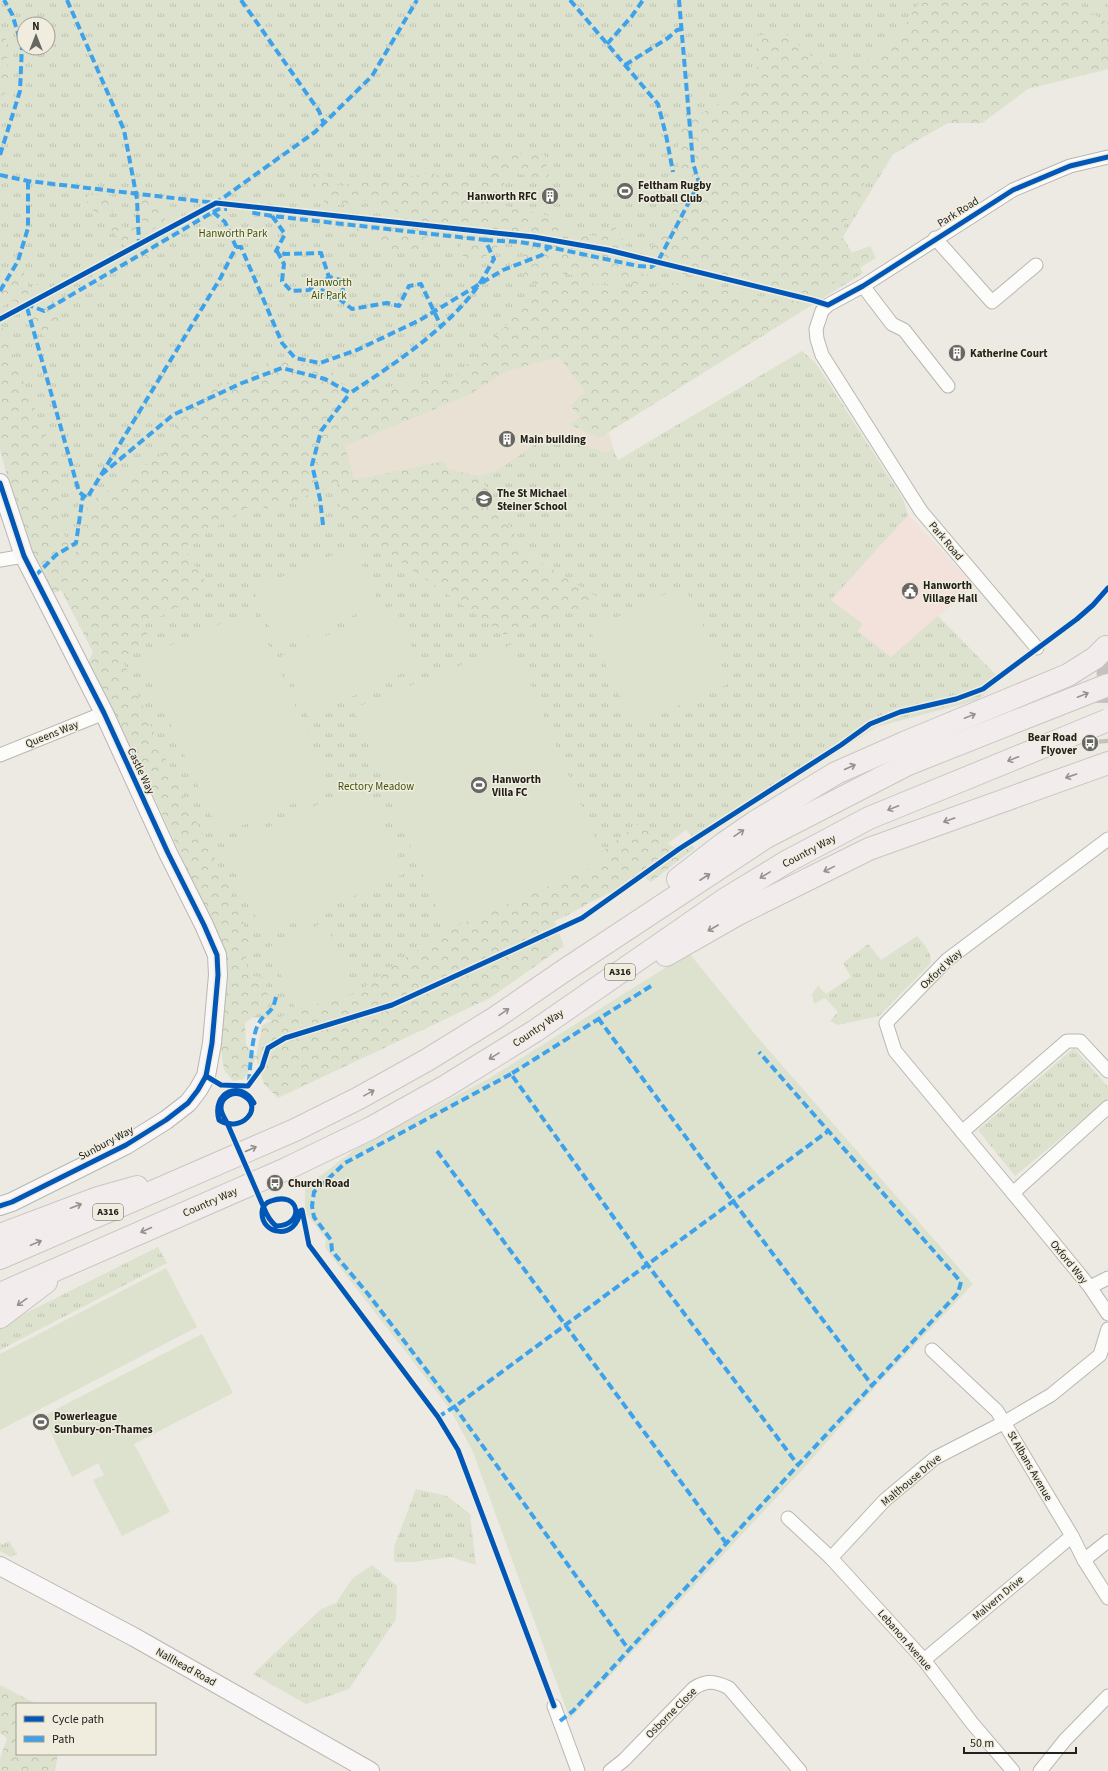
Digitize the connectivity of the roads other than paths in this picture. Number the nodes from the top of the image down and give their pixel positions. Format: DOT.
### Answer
graph roads {
  1 [pos="1108,157"];
  2 [pos="935,238"];
  3 [pos="1036,265"];
  4 [pos="863,286"];
  5 [pos="948,386"];
  6 [pos="0,483"];
  7 [pos="24,556"];
  8 [pos="0,560"];
  9 [pos="1037,648"];
  10 [pos="1107,649"];
  11 [pos="1108,685"];
  12 [pos="104,714"];
  13 [pos="1108,720"];
  14 [pos="0,755"];
  15 [pos="1108,763"];
  16 [pos="1108,839"];
  17 [pos="565,970"];
  18 [pos="535,1031"];
  19 [pos="1108,1072"];
  20 [pos="206,1076"];
  21 [pos="1108,1108"];
  22 [pos="962,1132"];
  23 [pos="216,1165"];
  24 [pos="1013,1193"];
  25 [pos="0,1206"];
  26 [pos="0,1235"];
  27 [pos="0,1258"];
  28 [pos="62,1268"];
  29 [pos="1108,1278"];
  30 [pos="1090,1287"];
  31 [pos="0,1294"];
  32 [pos="1108,1314"];
  33 [pos="0,1317"];
  34 [pos="1108,1329"];
  35 [pos="932,1350"];
  36 [pos="1006,1422"];
  37 [pos="788,1518"];
  38 [pos="1072,1536"];
  39 [pos="1108,1541"];
  40 [pos="831,1558"];
  41 [pos="1084,1560"];
  42 [pos="0,1566"];
  43 [pos="1108,1598"];
  44 [pos="924,1660"];
  45 [pos="1108,1696"];
  46 [pos="554,1706"];
  47 [pos="370,1771"];
  48 [pos="578,1771"];
  49 [pos="610,1771"];
  50 [pos="800,1771"];
  51 [pos="1013,1771"];
  52 [pos="1040,1771"];
  1 -- 2 [label="street, Park Road"];
  2 -- 3 [label="street"];
  2 -- 4 [label="street, Park Road"];
  4 -- 5 [label="street"];
  4 -- 9 [label="street, Park Road"];
  6 -- 7 [label="street, Castle Way"];
  7 -- 8 [label="street"];
  7 -- 12 [label="street, Castle Way"];
  17 -- 10 [label="highway, one-way"];
  17 -- 11 [label="highway, A316, one-way, bridge"];
  12 -- 14 [label="street, Queens Way"];
  12 -- 20 [label="street, Castle Way"];
  13 -- 18 [label="highway, Country Way / A316, one-way, bridge"];
  15 -- 18 [label="highway, one-way"];
  16 -- 22 [label="street, Oxford Way"];
  23 -- 17 [label="highway, A316, one-way"];
  18 -- 28 [label="highway, Country Way / A316, one-way"];
  19 -- 22 [label="street"];
  20 -- 25 [label="street, Sunbury Way"];
  21 -- 24 [label="street"];
  22 -- 24 [label="street, Oxford Way"];
  26 -- 23 [label="highway, one-way"];
  27 -- 23 [label="highway, A316, one-way"];
  24 -- 30 [label="street, Oxford Way"];
  28 -- 31 [label="highway, Country Way / A316"];
  28 -- 33 [label="highway, one-way"];
  29 -- 30 [label="street"];
  30 -- 32 [label="street, Oxford Way"];
  34 -- 36 [label="street"];
  35 -- 36 [label="street, St Albans Avenue"];
  36 -- 38 [label="street, St Albans Avenue"];
  36 -- 40 [label="street, Malthouse Drive"];
  37 -- 40 [label="street, Lebanon Avenue"];
  38 -- 41 [label="street, St Albans Avenue"];
  38 -- 44 [label="street, Malvern Drive"];
  39 -- 41 [label="street"];
  40 -- 44 [label="street, Lebanon Avenue"];
  41 -- 43 [label="street, St Albans Avenue"];
  42 -- 47 [label="street, Nallhead Road"];
  44 -- 51 [label="street, Lebanon Avenue"];
  45 -- 52 [label="street"];
  46 -- 48 [label="street"];
  49 -- 50 [label="street, Osborne Close"];
}
